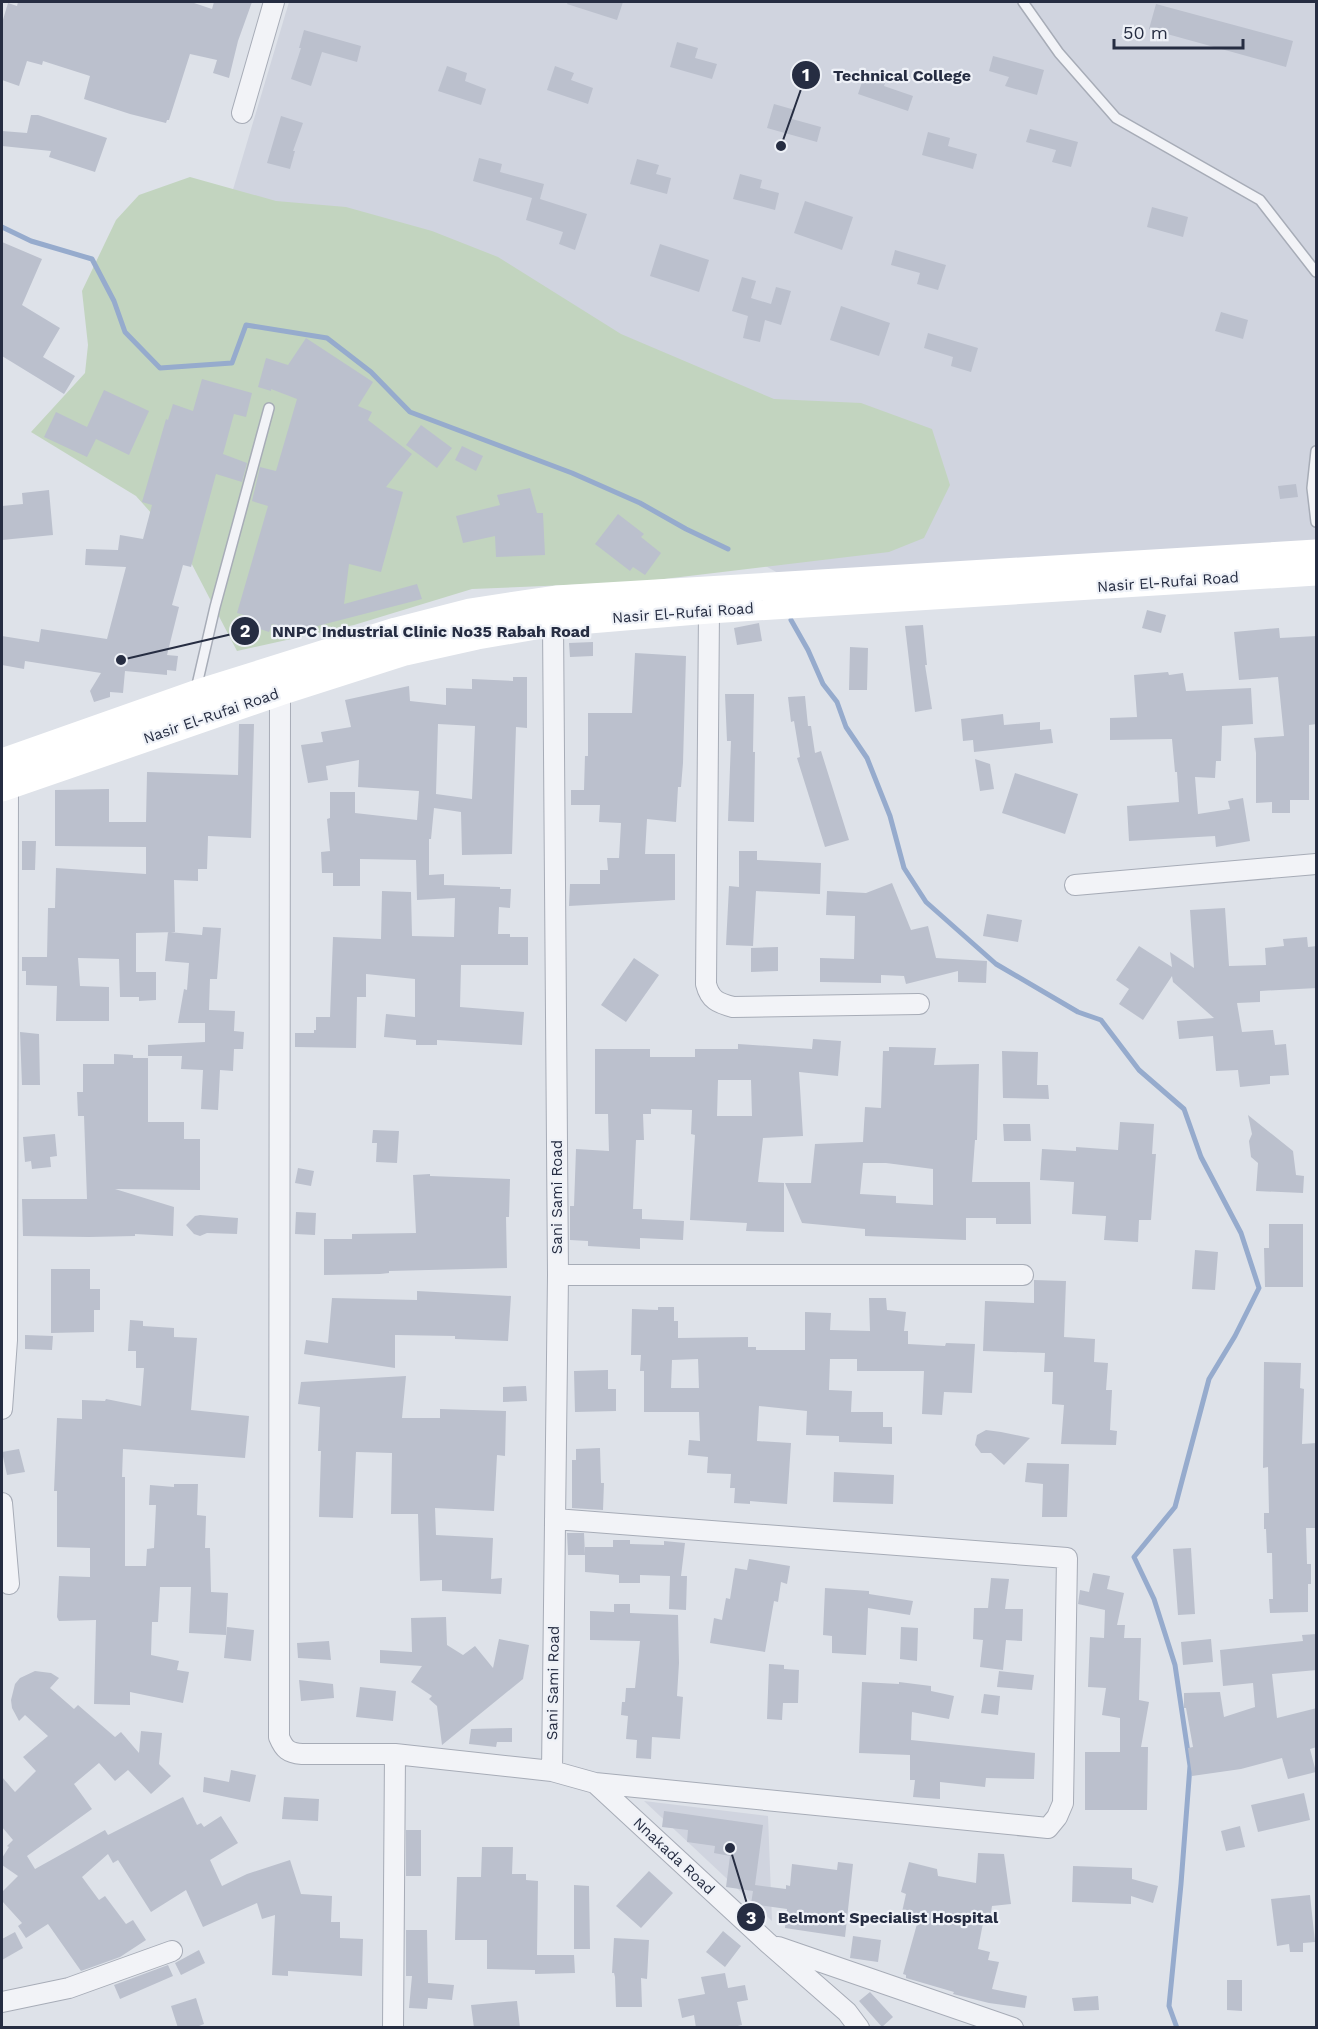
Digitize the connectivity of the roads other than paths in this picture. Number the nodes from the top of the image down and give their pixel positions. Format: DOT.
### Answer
graph roads {
  1 [pos="274,2"];
  2 [pos="1023,2"];
  3 [pos="242,113"];
  4 [pos="1317,272"];
  5 [pos="269,408"];
  6 [pos="1317,451"];
  7 [pos="1317,522"];
  8 [pos="1317,553"];
  9 [pos="1317,572"];
  10 [pos="908,587"];
  11 [pos="709,610"];
  12 [pos="553,623"];
  13 [pos="280,692"];
  14 [pos="195,694"];
  15 [pos="4,778"];
  16 [pos="1317,864"];
  17 [pos="1075,885"];
  18 [pos="919,1004"];
  19 [pos="558,1275"];
  20 [pos="1023,1275"];
  21 [pos="4,1339"];
  22 [pos="2,1409"];
  23 [pos="2,1503"];
  24 [pos="555,1519"];
  25 [pos="9,1584"];
  26 [pos="395,1754"];
  27 [pos="552,1771"];
  28 [pos="594,1783"];
  29 [pos="768,1943"];
  30 [pos="172,1950"];
  31 [pos="2,2002"];
  32 [pos="393,2028"];
  33 [pos="859,2028"];
  34 [pos="1013,2028"];
  1 -- 3 [label="street"];
  2 -- 4 [label="lane"];
  5 -- 14 [label="lane"];
  6 -- 7 [label="lane"];
  8 -- 10 [label="main road, Nasir El-Rufai Road"];
  9 -- 10 [label="main road, Nasir El-Rufai Road"];
  10 -- 11 [label="main road, Nasir El-Rufai Road"];
  10 -- 14 [label="main road, Nasir El-Rufai Road"];
  11 -- 12 [label="main road, Nasir El-Rufai Road"];
  11 -- 18 [label="street"];
  12 -- 13 [label="main road, Nasir El-Rufai Road"];
  12 -- 19 [label="street, Sani Sami Road"];
  13 -- 15 [label="main road, Nasir El-Rufai Road"];
  13 -- 26 [label="street"];
  14 -- 15 [label="main road, Nasir El-Rufai Road"];
  15 -- 21 [label="street"];
  16 -- 17 [label="street"];
  19 -- 20 [label="street"];
  19 -- 24 [label="street, Sani Sami Road"];
  21 -- 22 [label="street"];
  23 -- 25 [label="street"];
  24 -- 27 [label="street, Sani Sami Road"];
  24 -- 28 [label="street"];
  26 -- 27 [label="street"];
  26 -- 32 [label="street"];
  27 -- 28 [label="street"];
  28 -- 29 [label="street, Nnakada Road"];
  29 -- 33 [label="street, Nnakada Road"];
  29 -- 34 [label="street"];
  30 -- 31 [label="street"];
}
